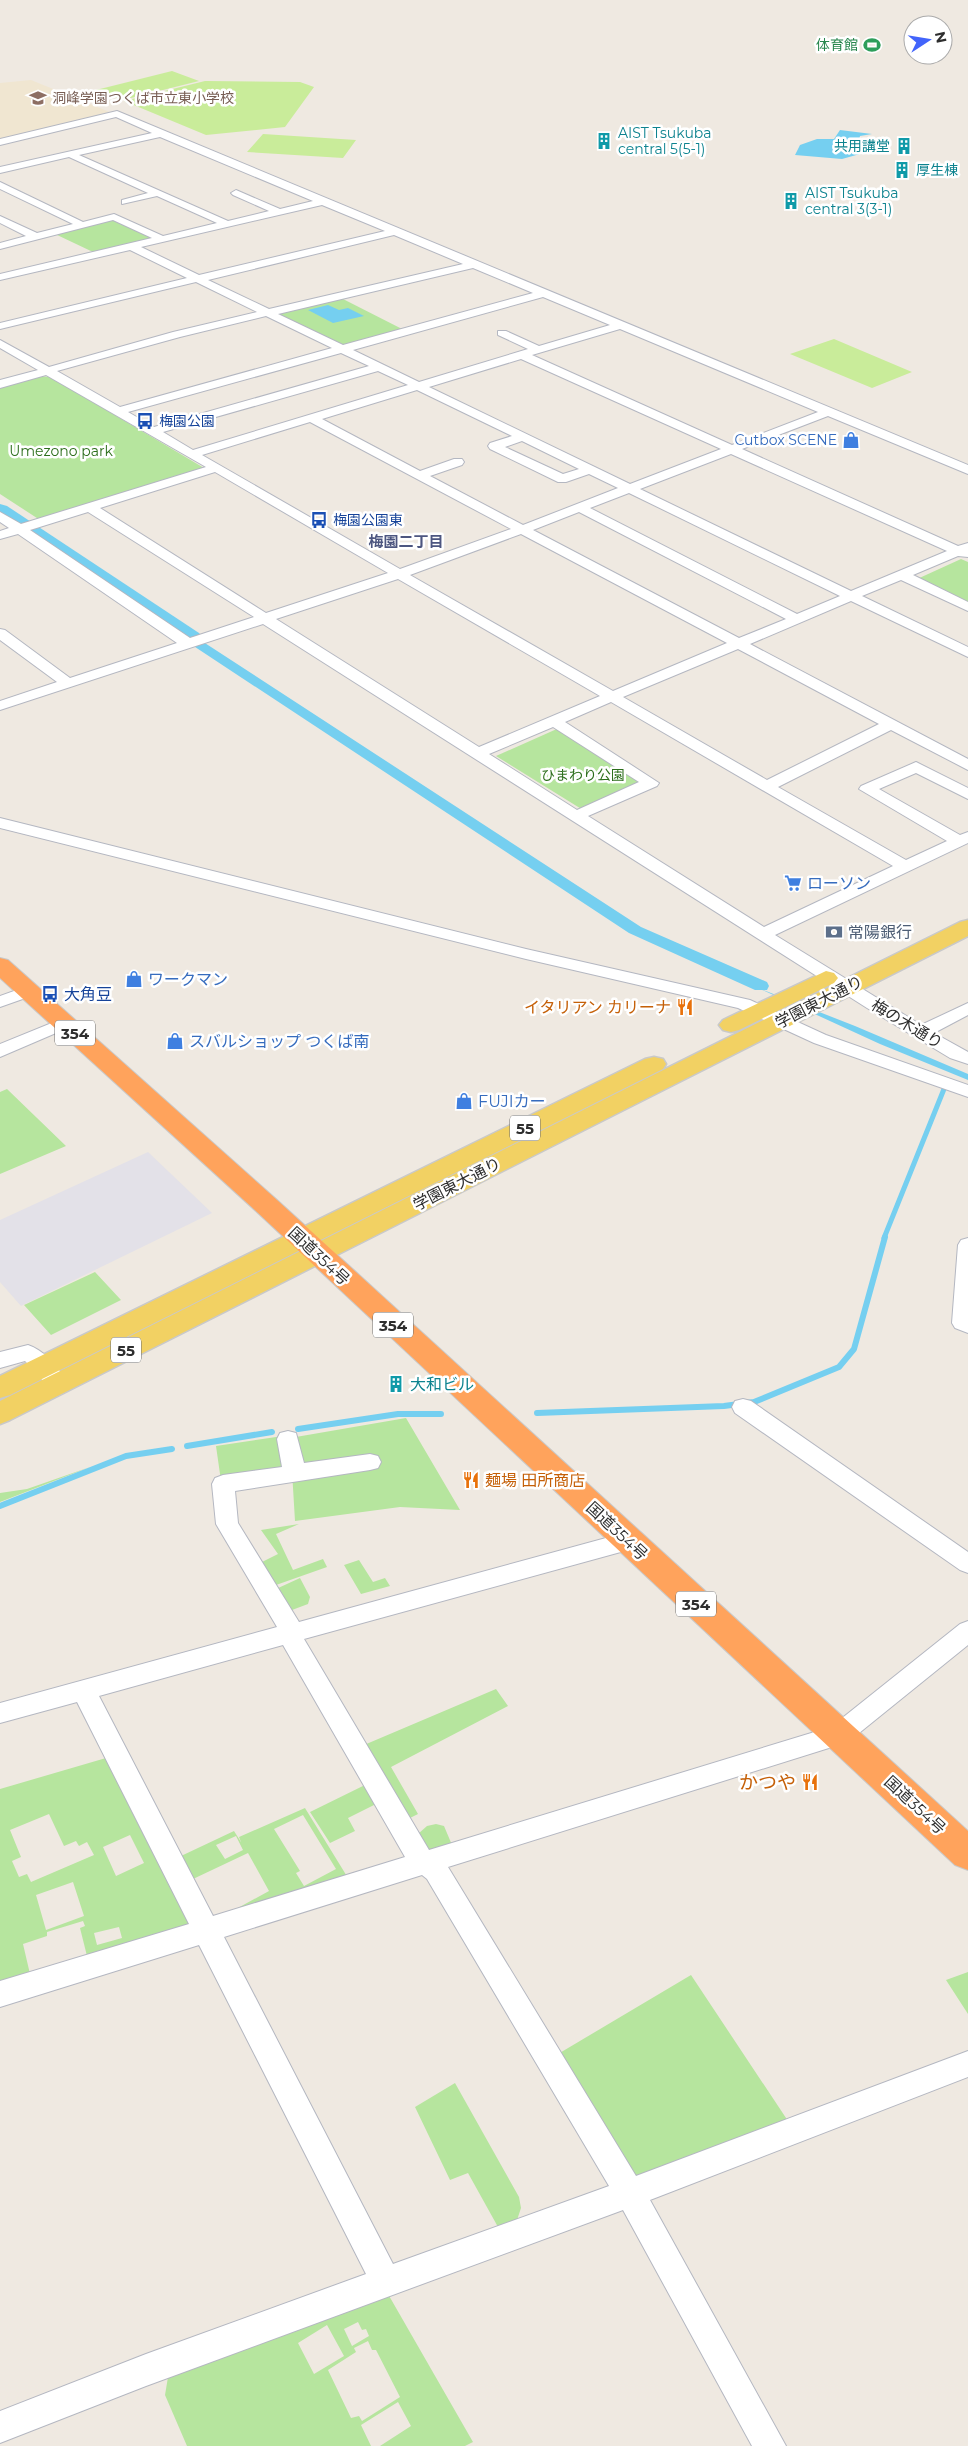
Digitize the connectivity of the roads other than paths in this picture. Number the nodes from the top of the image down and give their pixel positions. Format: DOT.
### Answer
graph roads {
  1 [pos="161,134"];
  2 [pos="0,142"];
  3 [pos="69,154"];
  4 [pos="0,170"];
  5 [pos="0,185"];
  6 [pos="158,193"];
  7 [pos="236,193"];
  8 [pos="325,201"];
  9 [pos="126,202"];
  10 [pos="279,212"];
  11 [pos="0,219"];
  12 [pos="227,224"];
  13 [pos="82,225"];
  14 [pos="204,230"];
  15 [pos="397,231"];
  16 [pos="178,236"];
  17 [pos="36,237"];
  18 [pos="219,237"];
  19 [pos="162,239"];
  20 [pos="192,243"];
  21 [pos="0,246"];
  22 [pos="132,246"];
  23 [pos="8,263"];
  24 [pos="475,264"];
  25 [pos="48,266"];
  26 [pos="24,272"];
  27 [pos="62,273"];
  28 [pos="0,277"];
  29 [pos="198,279"];
  30 [pos="98,288"];
  31 [pos="544,293"];
  32 [pos="115,298"];
  33 [pos="268,313"];
  34 [pos="621,325"];
  35 [pos="0,326"];
  36 [pos="502,333"];
  37 [pos="0,342"];
  38 [pos="343,349"];
  39 [pos="539,350"];
  40 [pos="522,355"];
  41 [pos="379,367"];
  42 [pos="48,370"];
  43 [pos="0,384"];
  44 [pos="419,386"];
  45 [pos="119,411"];
  46 [pos="828,412"];
  47 [pos="311,418"];
  48 [pos="153,431"];
  49 [pos="523,437"];
  50 [pos="730,450"];
  51 [pos="192,454"];
  52 [pos="458,462"];
  53 [pos="216,468"];
  54 [pos="590,469"];
  55 [pos="968,470"];
  56 [pos="420,475"];
  57 [pos="630,488"];
  58 [pos="89,507"];
  59 [pos="580,508"];
  60 [pos="0,516"];
  61 [pos="20,528"];
  62 [pos="524,530"];
  63 [pos="0,535"];
  64 [pos="965,552"];
  65 [pos="400,574"];
  66 [pos="902,575"];
  67 [pos="852,596"];
  68 [pos="968,607"];
  69 [pos="265,619"];
  70 [pos="797,619"];
  71 [pos="0,633"];
  72 [pos="194,642"];
  73 [pos="739,644"];
  74 [pos="968,652"];
  75 [pos="68,684"];
  76 [pos="613,696"];
  77 [pos="0,706"];
  78 [pos="555,722"];
  79 [pos="891,724"];
  80 [pos="478,753"];
  81 [pos="968,765"];
  82 [pos="766,786"];
  83 [pos="968,794"];
  84 [pos="576,816"];
  85 [pos="0,823"];
  86 [pos="964,839"];
  87 [pos="906,867"];
  88 [pos="968,908"];
  89 [pos="968,927"];
  90 [pos="762,934"];
  91 [pos="0,965"];
  92 [pos="839,982"];
  93 [pos="28,991"];
  94 [pos="0,1002"];
  95 [pos="968,1008"];
  96 [pos="770,1016"];
  97 [pos="64,1024"];
  98 [pos="921,1033"];
  99 [pos="0,1051"];
  100 [pos="968,1058"];
  101 [pos="968,1091"];
  102 [pos="309,1246"];
  103 [pos="968,1246"];
  104 [pos="968,1326"];
  105 [pos="0,1360"];
  106 [pos="50,1375"];
  107 [pos="0,1388"];
  108 [pos="743,1406"];
  109 [pos="0,1413"];
  110 [pos="288,1439"];
  111 [pos="370,1462"];
  112 [pos="295,1474"];
  113 [pos="628,1541"];
  114 [pos="968,1564"];
  115 [pos="968,1631"];
  116 [pos="291,1633"];
  117 [pos="83,1690"];
  118 [pos="0,1713"];
  119 [pos="839,1735"];
  120 [pos="968,1854"];
  121 [pos="428,1863"];
  122 [pos="206,1931"];
  123 [pos="0,1994"];
  124 [pos="968,2064"];
  125 [pos="630,2193"];
  126 [pos="386,2282"];
  127 [pos="0,2428"];
  128 [pos="770,2446"];
  1 -- 2 [label="street"];
  1 -- 3 [label="street"];
  1 -- 8 [label="street"];
  3 -- 4 [label="street"];
  3 -- 6 [label="street"];
  5 -- 13 [label="street"];
  6 -- 9 [label="street"];
  6 -- 12 [label="street"];
  7 -- 10 [label="street"];
  8 -- 10 [label="street"];
  8 -- 15 [label="street"];
  10 -- 12 [label="street"];
  11 -- 17 [label="street"];
  12 -- 14 [label="street"];
  13 -- 17 [label="street"];
  13 -- 19 [label="street"];
  14 -- 16 [label="street"];
  14 -- 18 [label="street"];
  15 -- 24 [label="street"];
  15 -- 29 [label="street"];
  16 -- 19 [label="street"];
  16 -- 20 [label="street"];
  17 -- 21 [label="street"];
  19 -- 22 [label="street"];
  22 -- 25 [label="street"];
  22 -- 29 [label="street"];
  23 -- 26 [label="street"];
  24 -- 31 [label="street"];
  24 -- 33 [label="street"];
  25 -- 26 [label="street"];
  25 -- 27 [label="street"];
  26 -- 28 [label="street"];
  29 -- 32 [label="street"];
  29 -- 33 [label="street"];
  30 -- 32 [label="street"];
  31 -- 34 [label="street"];
  31 -- 38 [label="street"];
  32 -- 35 [label="street"];
  33 -- 38 [label="street"];
  33 -- 42 [label="street"];
  34 -- 39 [label="street"];
  34 -- 46 [label="street"];
  36 -- 39 [label="street"];
  37 -- 42 [label="street"];
  38 -- 41 [label="street"];
  38 -- 45 [label="street"];
  39 -- 40 [label="street"];
  40 -- 44 [label="street"];
  40 -- 50 [label="street"];
  41 -- 44 [label="street"];
  41 -- 48 [label="street"];
  42 -- 43 [label="street"];
  42 -- 45 [label="street"];
  44 -- 47 [label="street"];
  44 -- 49 [label="street"];
  45 -- 48 [label="street"];
  46 -- 50 [label="street"];
  46 -- 55 [label="street"];
  47 -- 51 [label="street"];
  47 -- 56 [label="street"];
  48 -- 51 [label="street"];
  49 -- 54 [label="street"];
  49 -- 54 [label="street"];
  50 -- 57 [label="street"];
  50 -- 64 [label="street"];
  51 -- 53 [label="street"];
  52 -- 56 [label="street"];
  53 -- 58 [label="street"];
  53 -- 65 [label="street"];
  54 -- 57 [label="street"];
  56 -- 62 [label="street"];
  57 -- 59 [label="street"];
  57 -- 67 [label="street"];
  58 -- 61 [label="street"];
  58 -- 69 [label="street, 梅の木通り"];
  59 -- 62 [label="street"];
  59 -- 70 [label="street"];
  60 -- 61 [label="street"];
  61 -- 63 [label="street"];
  61 -- 72 [label="street"];
  62 -- 65 [label="street"];
  62 -- 73 [label="street"];
  64 -- 66 [label="street"];
  65 -- 69 [label="street"];
  65 -- 76 [label="street"];
  66 -- 67 [label="street"];
  66 -- 68 [label="street"];
  67 -- 70 [label="street"];
  67 -- 74 [label="street"];
  69 -- 72 [label="street"];
  69 -- 80 [label="street, 梅の木通り"];
  70 -- 73 [label="street"];
  71 -- 75 [label="street"];
  72 -- 75 [label="street"];
  73 -- 76 [label="street"];
  73 -- 79 [label="street"];
  75 -- 77 [label="street"];
  76 -- 78 [label="street"];
  76 -- 82 [label="street"];
  78 -- 80 [label="street"];
  78 -- 84 [label="street"];
  79 -- 81 [label="street"];
  79 -- 82 [label="street"];
  80 -- 84 [label="street, 梅の木通り"];
  82 -- 87 [label="street"];
  83 -- 86 [label="street"];
  84 -- 90 [label="street, 梅の木通り"];
  85 -- 96 [label="street"];
  86 -- 87 [label="street"];
  87 -- 90 [label="street"];
  88 -- 92 [label="main road, 学園東大通り / 55"];
  89 -- 92 [label="main road, 学園東大通り / 55"];
  90 -- 92 [label="street, 梅の木通り"];
  91 -- 93 [label="highway, 国道354号 / 354"];
  92 -- 96 [label="main road, 学園東大通り / 55"];
  92 -- 98 [label="street, 梅の木通り"];
  93 -- 94 [label="street"];
  93 -- 97 [label="highway, 国道354号 / 354"];
  95 -- 98 [label="street"];
  96 -- 101 [label="street"];
  96 -- 102 [label="main road, 学園東大通り / 55"];
  97 -- 99 [label="street"];
  97 -- 102 [label="highway, 国道354号 / 354"];
  98 -- 100 [label="street, 梅の木通り"];
  102 -- 106 [label="main road, 学園東大通り / 55"];
  102 -- 113 [label="highway, 国道354号 / 354"];
  103 -- 104 [label="street"];
  105 -- 106 [label="street"];
  106 -- 107 [label="main road, 学園東大通り / 55"];
  106 -- 109 [label="main road, 学園東大通り / 55"];
  108 -- 114 [label="street"];
  110 -- 112 [label="street"];
  111 -- 112 [label="street"];
  112 -- 116 [label="street"];
  113 -- 116 [label="street"];
  113 -- 119 [label="highway, 国道354号 / 354"];
  115 -- 119 [label="street"];
  116 -- 117 [label="street"];
  116 -- 121 [label="street"];
  117 -- 118 [label="street"];
  117 -- 122 [label="street"];
  119 -- 120 [label="highway, 国道354号 / 354"];
  119 -- 121 [label="street"];
  121 -- 122 [label="street"];
  121 -- 125 [label="street"];
  122 -- 123 [label="street"];
  122 -- 126 [label="street"];
  124 -- 125 [label="street"];
  125 -- 126 [label="street"];
  125 -- 128 [label="street"];
  126 -- 127 [label="street"];
}
